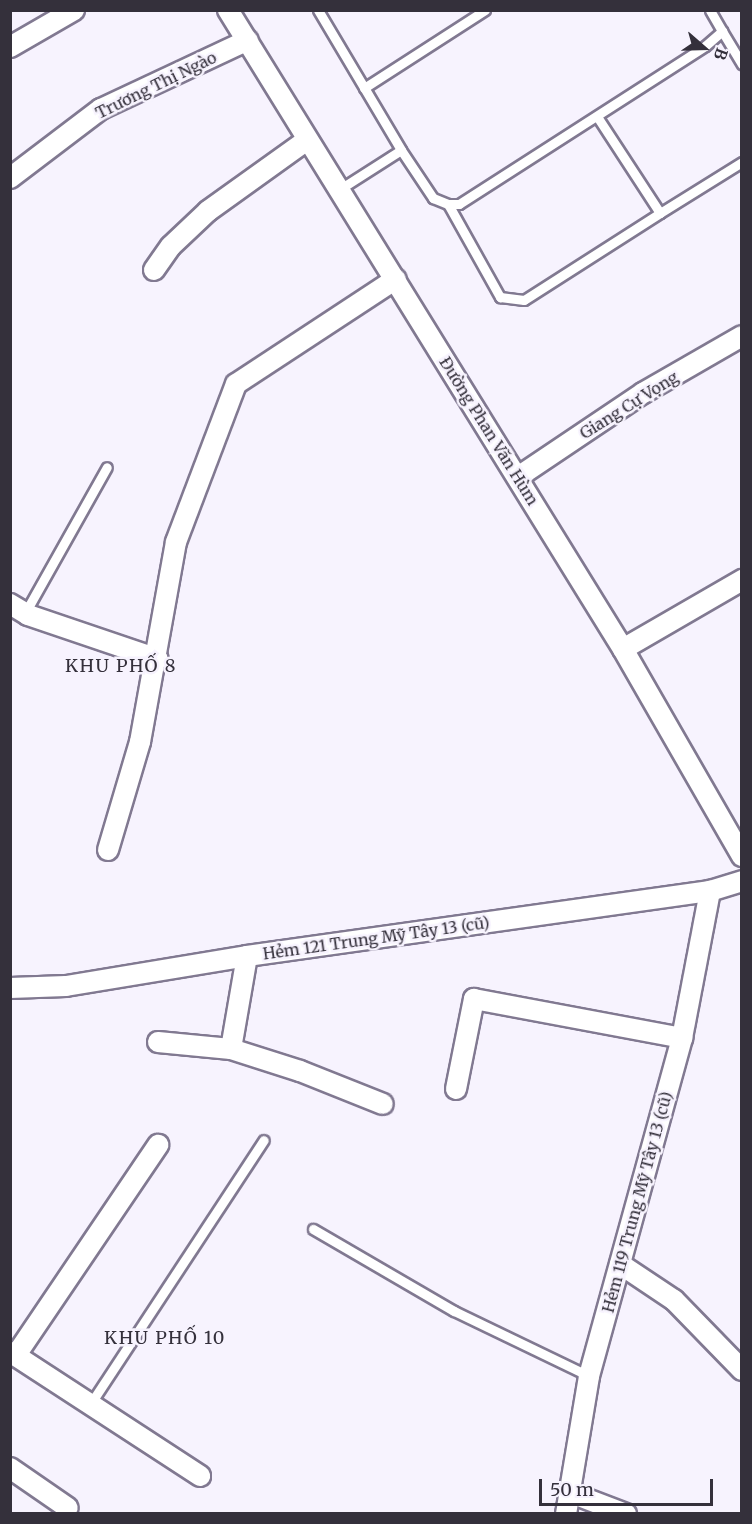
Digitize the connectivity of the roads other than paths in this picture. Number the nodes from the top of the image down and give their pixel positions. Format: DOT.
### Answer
graph roads {
  1 [pos="74,10"];
  2 [pos="228,10"];
  3 [pos="318,10"];
  4 [pos="484,10"];
  5 [pos="710,10"];
  6 [pos="722,31"];
  7 [pos="248,40"];
  8 [pos="10,47"];
  9 [pos="741,64"];
  10 [pos="364,88"];
  11 [pos="598,118"];
  12 [pos="307,140"];
  13 [pos="401,150"];
  14 [pos="741,162"];
  15 [pos="10,178"];
  16 [pos="340,189"];
  17 [pos="448,204"];
  18 [pos="660,213"];
  19 [pos="154,270"];
  20 [pos="396,279"];
  21 [pos="741,336"];
  22 [pos="107,467"];
  23 [pos="518,477"];
  24 [pos="741,580"];
  25 [pos="18,608"];
  26 [pos="624,649"];
  27 [pos="158,659"];
  28 [pos="108,850"];
  29 [pos="741,856"];
  30 [pos="741,881"];
  31 [pos="710,891"];
  32 [pos="247,956"];
  33 [pos="10,988"];
  34 [pos="682,1038"];
  35 [pos="158,1042"];
  36 [pos="231,1049"];
  37 [pos="456,1089"];
  38 [pos="383,1104"];
  39 [pos="264,1140"];
  40 [pos="158,1146"];
  41 [pos="313,1229"];
  42 [pos="620,1264"];
  43 [pos="13,1354"];
  44 [pos="741,1370"];
  45 [pos="590,1376"];
  46 [pos="89,1406"];
  47 [pos="10,1468"];
  48 [pos="200,1476"];
  49 [pos="571,1493"];
  50 [pos="68,1508"];
  51 [pos="566,1514"];
  52 [pos="626,1514"];
  1 -- 8 [label="street"];
  2 -- 7 [label="street, Đường Phan Văn Hùm"];
  3 -- 10 [label="lane"];
  4 -- 10 [label="lane"];
  5 -- 6 [label="lane"];
  6 -- 9 [label="lane"];
  6 -- 11 [label="lane"];
  7 -- 12 [label="street, Đường Phan Văn Hùm"];
  7 -- 15 [label="street, Trương Thị Ngào"];
  10 -- 13 [label="lane"];
  11 -- 17 [label="lane"];
  11 -- 18 [label="lane"];
  12 -- 16 [label="street, Đường Phan Văn Hùm"];
  12 -- 19 [label="street"];
  13 -- 16 [label="lane"];
  13 -- 17 [label="lane"];
  14 -- 18 [label="lane"];
  16 -- 20 [label="street, Đường Phan Văn Hùm"];
  17 -- 18 [label="lane"];
  20 -- 23 [label="street, Đường Phan Văn Hùm"];
  20 -- 27 [label="street"];
  21 -- 23 [label="street, Giang Cự Vọng"];
  22 -- 25 [label="lane"];
  23 -- 26 [label="street, Đường Phan Văn Hùm"];
  24 -- 26 [label="street"];
  25 -- 27 [label="street"];
  26 -- 29 [label="street, Đường Phan Văn Hùm"];
  27 -- 28 [label="street"];
  30 -- 31 [label="street, Hẻm 121 Trung Mỹ Tây 13 (cũ)"];
  31 -- 32 [label="street, Hẻm 121 Trung Mỹ Tây 13 (cũ)"];
  31 -- 34 [label="street, Hẻm 119 Trung Mỹ Tây 13 (cũ)"];
  32 -- 33 [label="street, Hẻm 121 Trung Mỹ Tây 13 (cũ)"];
  32 -- 36 [label="street"];
  34 -- 37 [label="street"];
  34 -- 42 [label="street, Hẻm 119 Trung Mỹ Tây 13 (cũ)"];
  35 -- 36 [label="street"];
  36 -- 38 [label="street"];
  39 -- 46 [label="lane"];
  40 -- 43 [label="street"];
  41 -- 45 [label="lane"];
  42 -- 44 [label="street"];
  42 -- 45 [label="street, Hẻm 119 Trung Mỹ Tây 13 (cũ)"];
  43 -- 46 [label="street"];
  45 -- 49 [label="street, Hẻm 119 Trung Mỹ Tây 13 (cũ)"];
  46 -- 48 [label="street"];
  47 -- 50 [label="street"];
  49 -- 51 [label="street, Hẻm 119 Trung Mỹ Tây 13 (cũ)"];
  49 -- 52 [label="street"];
}
